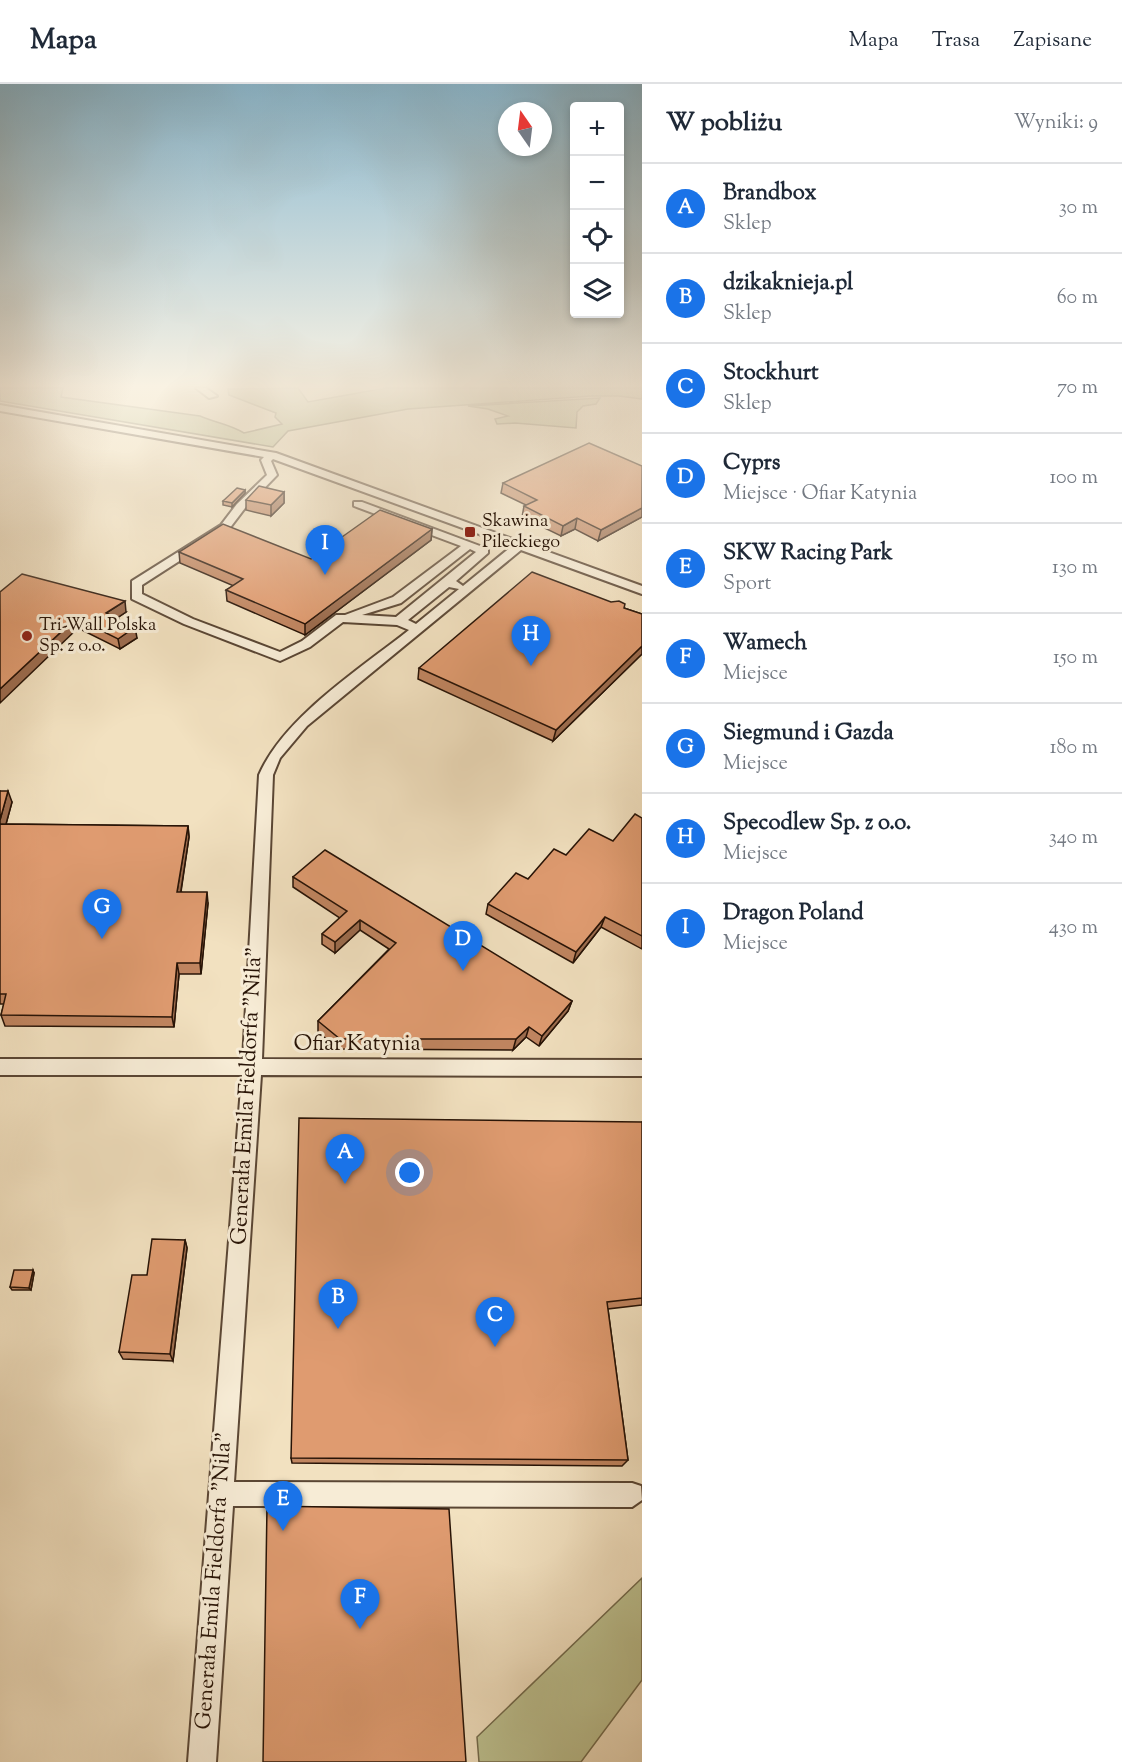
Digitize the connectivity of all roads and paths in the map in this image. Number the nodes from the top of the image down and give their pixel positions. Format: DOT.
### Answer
graph roads {
  1 [pos="269,466"];
  2 [pos="303,466"];
  3 [pos="358,504"];
  4 [pos="437,515"];
  5 [pos="420,527"];
  6 [pos="469,545"];
  7 [pos="520,545"];
  8 [pos="448,582"];
  9 [pos="466,590"];
  10 [pos="642,590"];
  11 [pos="340,618"];
  12 [pos="399,621"];
  13 [pos="418,629"];
  14 [pos="0,1067"];
  15 [pos="642,1068"];
  16 [pos="252,1069"];
  17 [pos="222,1494"];
  18 [pos="632,1495"];
  19 [pos="202,1762"];
  1 -- 11 [label="street"];
  2 -- 4 [label="street"];
  3 -- 5 [label="street"];
  4 -- 5 [label="street"];
  4 -- 7 [label="street"];
  5 -- 6 [label="street"];
  6 -- 8 [label="street"];
  6 -- 11 [label="street"];
  7 -- 9 [label="street, Generała Emila Fieldorfa \"Nila\""];
  7 -- 10 [label="street"];
  8 -- 9 [label="street"];
  8 -- 12 [label="street"];
  9 -- 13 [label="street, Generała Emila Fieldorfa \"Nila\""];
  11 -- 12 [label="street"];
  12 -- 13 [label="street"];
  13 -- 16 [label="street, Generała Emila Fieldorfa \"Nila\""];
  14 -- 16 [label="street, Ofiar Katynia"];
  15 -- 16 [label="street, Ofiar Katynia"];
  16 -- 17 [label="street, Generała Emila Fieldorfa \"Nila\""];
  17 -- 18 [label="street"];
  17 -- 19 [label="street, Generała Emila Fieldorfa \"Nila\""];
}
